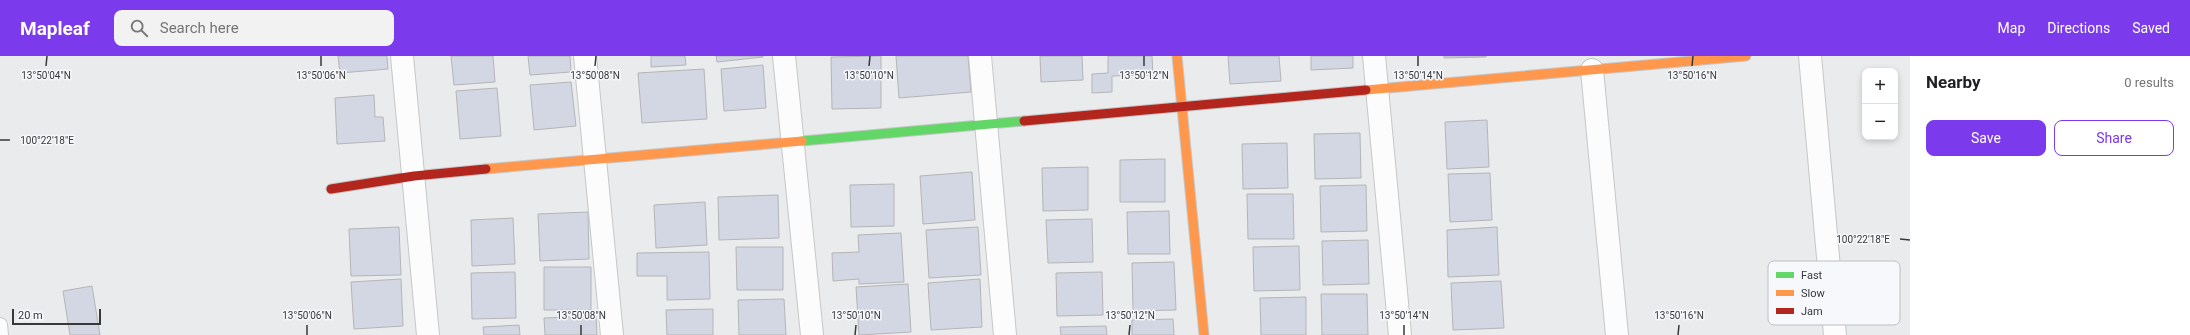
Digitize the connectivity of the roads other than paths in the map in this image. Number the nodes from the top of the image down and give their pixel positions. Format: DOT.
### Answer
graph roads {
  1 [pos="402,56"];
  2 [pos="585,56"];
  3 [pos="784,56"];
  4 [pos="980,56"];
  5 [pos="1178,56"];
  6 [pos="1374,56"];
  7 [pos="1746,56"];
  8 [pos="1810,56"];
  9 [pos="1592,70"];
  10 [pos="1376,89"];
  11 [pos="1182,107"];
  12 [pos="986,124"];
  13 [pos="793,142"];
  14 [pos="594,159"];
  15 [pos="414,176"];
  16 [pos="331,188"];
  17 [pos="1828,261"];
  18 [pos="0,325"];
  19 [pos="1834,325"];
  20 [pos="1,335"];
  21 [pos="428,335"];
  22 [pos="612,335"];
  23 [pos="812,335"];
  24 [pos="1005,335"];
  25 [pos="1204,335"];
  26 [pos="1400,335"];
  27 [pos="1617,335"];
  28 [pos="1835,335"];
  1 -- 15 [label="street"];
  2 -- 14 [label="street"];
  3 -- 13 [label="street"];
  4 -- 12 [label="street"];
  5 -- 11 [label="street"];
  6 -- 10 [label="street"];
  7 -- 9 [label="street"];
  8 -- 17 [label="street"];
  9 -- 10 [label="street"];
  9 -- 27 [label="street"];
  10 -- 11 [label="street"];
  10 -- 26 [label="street"];
  11 -- 12 [label="street"];
  11 -- 25 [label="street"];
  12 -- 13 [label="street"];
  12 -- 24 [label="street"];
  13 -- 14 [label="street"];
  13 -- 23 [label="street"];
  14 -- 15 [label="street"];
  14 -- 22 [label="street"];
  15 -- 16 [label="street"];
  15 -- 21 [label="street"];
  18 -- 20 [label="lane"];
  19 -- 28 [label="street"];
}
